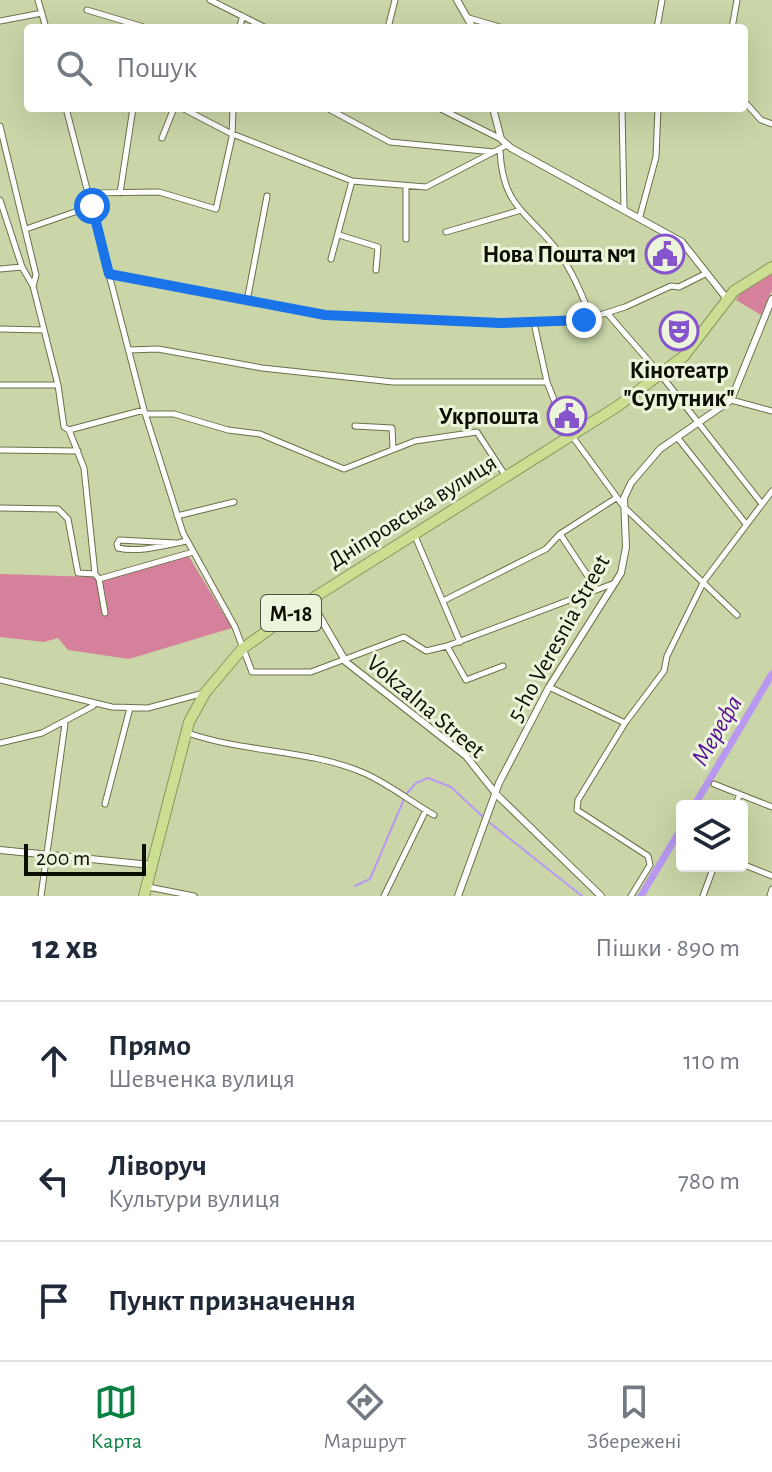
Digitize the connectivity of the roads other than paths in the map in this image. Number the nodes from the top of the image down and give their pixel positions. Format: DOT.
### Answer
graph roads {
  1 [pos="38,0"];
  2 [pos="210,0"];
  3 [pos="395,0"];
  4 [pos="457,0"];
  5 [pos="662,0"];
  6 [pos="737,0"];
  7 [pos="87,10"];
  8 [pos="42,13"];
  9 [pos="243,16"];
  10 [pos="469,18"];
  11 [pos="0,21"];
  12 [pos="45,24"];
  13 [pos="134,24"];
  14 [pos="240,24"];
  15 [pos="258,24"];
  16 [pos="389,24"];
  17 [pos="471,24"];
  18 [pos="489,24"];
  19 [pos="658,24"];
  20 [pos="733,24"];
  21 [pos="748,105"];
  22 [pos="67,112"];
  23 [pos="132,112"];
  24 [pos="172,112"];
  25 [pos="190,112"];
  26 [pos="233,112"];
  27 [pos="335,112"];
  28 [pos="447,112"];
  29 [pos="494,112"];
  30 [pos="622,112"];
  31 [pos="658,112"];
  32 [pos="772,124"];
  33 [pos="0,126"];
  34 [pos="232,133"];
  35 [pos="162,138"];
  36 [pos="504,142"];
  37 [pos="497,151"];
  38 [pos="352,181"];
  39 [pos="406,188"];
  40 [pos="88,193"];
  41 [pos="120,193"];
  42 [pos="267,196"];
  43 [pos="0,200"];
  44 [pos="92,206"];
  45 [pos="1,208"];
  46 [pos="624,208"];
  47 [pos="518,211"];
  48 [pos="640,216"];
  49 [pos="26,229"];
  50 [pos="446,232"];
  51 [pos="339,235"];
  52 [pos="406,239"];
  53 [pos="331,259"];
  54 [pos="22,267"];
  55 [pos="772,267"];
  56 [pos="0,269"];
  57 [pos="376,270"];
  58 [pos="109,274"];
  59 [pos="705,274"];
  60 [pos="33,286"];
  61 [pos="727,299"];
  62 [pos="772,299"];
  63 [pos="247,301"];
  64 [pos="607,313"];
  65 [pos="591,317"];
  66 [pos="763,322"];
  67 [pos="534,323"];
  68 [pos="772,326"];
  69 [pos="0,329"];
  70 [pos="43,330"];
  71 [pos="129,350"];
  72 [pos="661,375"];
  73 [pos="547,382"];
  74 [pos="0,385"];
  75 [pos="58,385"];
  76 [pos="731,400"];
  77 [pos="772,411"];
  78 [pos="145,412"];
  79 [pos="698,423"];
  80 [pos="355,426"];
  81 [pos="69,430"];
  82 [pos="571,435"];
  83 [pos="677,437"];
  84 [pos="393,448"];
  85 [pos="0,450"];
  86 [pos="78,451"];
  87 [pos="506,476"];
  88 [pos="772,491"];
  89 [pos="616,498"];
  90 [pos="234,502"];
  91 [pos="762,504"];
  92 [pos="624,507"];
  93 [pos="0,508"];
  94 [pos="177,516"];
  95 [pos="746,524"];
  96 [pos="414,534"];
  97 [pos="560,534"];
  98 [pos="187,541"];
  99 [pos="176,543"];
  100 [pos="193,552"];
  101 [pos="97,576"];
  102 [pos="704,581"];
  103 [pos="615,583"];
  104 [pos="595,587"];
  105 [pos="310,600"];
  106 [pos="445,600"];
  107 [pos="105,613"];
  108 [pos="737,615"];
  109 [pos="460,642"];
  110 [pos="447,646"];
  111 [pos="242,649"];
  112 [pos="346,662"];
  113 [pos="503,666"];
  114 [pos="0,680"];
  115 [pos="549,687"];
  116 [pos="205,693"];
  117 [pos="94,705"];
  118 [pos="130,708"];
  119 [pos="625,723"];
  120 [pos="65,724"];
  121 [pos="185,732"];
  122 [pos="0,743"];
  123 [pos="714,784"];
  124 [pos="740,794"];
  125 [pos="497,795"];
  126 [pos="738,800"];
  127 [pos="105,804"];
  128 [pos="772,807"];
  129 [pos="426,810"];
  130 [pos="434,815"];
  131 [pos="0,850"];
  132 [pos="50,855"];
  133 [pos="151,865"];
  134 [pos="748,866"];
  135 [pos="712,872"];
  136 [pos="772,876"];
  137 [pos="772,889"];
  138 [pos="145,891"];
  139 [pos="41,896"];
  140 [pos="194,896"];
  141 [pos="384,896"];
  142 [pos="458,896"];
  143 [pos="601,896"];
  144 [pos="631,896"];
  145 [pos="703,896"];
  146 [pos="770,896"];
  1 -- 8 [label="street"];
  2 -- 9 [label="street"];
  3 -- 16 [label="street"];
  4 -- 10 [label="street"];
  5 -- 19 [label="street"];
  6 -- 20 [label="street"];
  7 -- 13 [label="street"];
  8 -- 11 [label="street"];
  8 -- 12 [label="street"];
  9 -- 14 [label="street"];
  9 -- 15 [label="street"];
  10 -- 17 [label="street"];
  10 -- 18 [label="street"];
  21 -- 32 [label="street"];
  22 -- 40 [label="street"];
  23 -- 41 [label="street"];
  24 -- 35 [label="street"];
  25 -- 34 [label="street"];
  26 -- 34 [label="street"];
  27 -- 37 [label="street"];
  28 -- 36 [label="street"];
  29 -- 36 [label="street"];
  30 -- 46 [label="street"];
  31 -- 48 [label="street"];
  33 -- 49 [label="street"];
  34 -- 38 [label="street"];
  34 -- 41 [label="street"];
  36 -- 37 [label="street"];
  36 -- 46 [label="street"];
  37 -- 39 [label="street"];
  37 -- 47 [label="street"];
  38 -- 39 [label="street"];
  38 -- 51 [label="street"];
  39 -- 52 [label="street"];
  40 -- 41 [label="street"];
  40 -- 44 [label="street"];
  42 -- 63 [label="street"];
  43 -- 45 [label="street"];
  44 -- 49 [label="street"];
  44 -- 58 [label="street"];
  45 -- 54 [label="street"];
  46 -- 48 [label="street"];
  47 -- 50 [label="street"];
  47 -- 65 [label="street"];
  48 -- 59 [label="street"];
  49 -- 60 [label="street"];
  51 -- 53 [label="street"];
  51 -- 57 [label="street"];
  54 -- 56 [label="street"];
  54 -- 60 [label="street"];
  55 -- 61 [label="highway, Дніпровська вулиця / М-18"];
  58 -- 63 [label="street"];
  58 -- 71 [label="street"];
  59 -- 61 [label="street"];
  59 -- 64 [label="street"];
  60 -- 70 [label="street"];
  61 -- 72 [label="highway, Дніпровська вулиця / М-18"];
  62 -- 66 [label="street"];
  63 -- 67 [label="street"];
  64 -- 65 [label="street"];
  64 -- 72 [label="street"];
  65 -- 67 [label="street"];
  66 -- 68 [label="street"];
  66 -- 76 [label="street"];
  67 -- 73 [label="street"];
  69 -- 70 [label="street"];
  70 -- 75 [label="street"];
  71 -- 73 [label="street"];
  71 -- 78 [label="street"];
  72 -- 79 [label="street"];
  72 -- 82 [label="highway, Дніпровська вулиця / М-18"];
  73 -- 82 [label="street"];
  74 -- 75 [label="street"];
  75 -- 81 [label="street"];
  76 -- 77 [label="street"];
  76 -- 79 [label="street, 5-ho Veresnia Street"];
  78 -- 81 [label="street"];
  78 -- 84 [label="street"];
  78 -- 94 [label="street"];
  79 -- 83 [label="street, 5-ho Veresnia Street"];
  79 -- 91 [label="street"];
  80 -- 84 [label="street"];
  81 -- 86 [label="street"];
  82 -- 87 [label="highway, Дніпровська вулиця / М-18"];
  82 -- 89 [label="street"];
  83 -- 92 [label="street, 5-ho Veresnia Street"];
  83 -- 95 [label="street"];
  84 -- 87 [label="street"];
  85 -- 86 [label="street"];
  86 -- 101 [label="street"];
  87 -- 96 [label="highway, Дніпровська вулиця / М-18"];
  88 -- 91 [label="street"];
  89 -- 92 [label="street"];
  89 -- 97 [label="street"];
  90 -- 94 [label="street"];
  91 -- 95 [label="street"];
  92 -- 102 [label="street"];
  92 -- 103 [label="street, 5-ho Veresnia Street"];
  93 -- 101 [label="street"];
  94 -- 98 [label="street"];
  95 -- 102 [label="street"];
  96 -- 105 [label="highway, Дніпровська вулиця / М-18"];
  96 -- 106 [label="street"];
  97 -- 104 [label="street"];
  97 -- 106 [label="street"];
  98 -- 99 [label="street"];
  98 -- 100 [label="street"];
  99 -- 99 [label="street"];
  100 -- 101 [label="street"];
  100 -- 111 [label="street"];
  101 -- 107 [label="street"];
  102 -- 108 [label="street"];
  102 -- 119 [label="street"];
  103 -- 104 [label="street"];
  103 -- 115 [label="street, 5-ho Veresnia Street"];
  104 -- 109 [label="street"];
  105 -- 111 [label="highway, Дніпровська вулиця / М-18"];
  105 -- 112 [label="street, Vokzalna Street"];
  106 -- 109 [label="street"];
  109 -- 110 [label="street"];
  110 -- 112 [label="street"];
  110 -- 113 [label="street"];
  111 -- 112 [label="street"];
  111 -- 116 [label="highway, Дніпровська вулиця / М-18"];
  112 -- 125 [label="street, Vokzalna Street"];
  114 -- 117 [label="street"];
  115 -- 119 [label="street"];
  115 -- 125 [label="street, 5-ho Veresnia Street"];
  116 -- 118 [label="street"];
  116 -- 121 [label="highway, Дніпровська вулиця / М-18"];
  117 -- 118 [label="street"];
  117 -- 120 [label="street"];
  118 -- 127 [label="street"];
  119 -- 144 [label="street"];
  120 -- 122 [label="street"];
  120 -- 132 [label="street"];
  121 -- 129 [label="street"];
  121 -- 133 [label="highway, Дніпровська вулиця / М-18"];
  123 -- 124 [label="street"];
  124 -- 126 [label="street"];
  124 -- 128 [label="street"];
  125 -- 142 [label="street, 5-ho Veresnia Street"];
  125 -- 143 [label="street, Vokzalna Street"];
  129 -- 130 [label="street"];
  129 -- 141 [label="street"];
  131 -- 132 [label="street"];
  132 -- 133 [label="street"];
  132 -- 139 [label="street"];
  133 -- 138 [label="highway, Дніпровська вулиця / М-18"];
  134 -- 136 [label="street"];
  135 -- 145 [label="street"];
  137 -- 146 [label="street"];
  138 -- 140 [label="street"];
}
